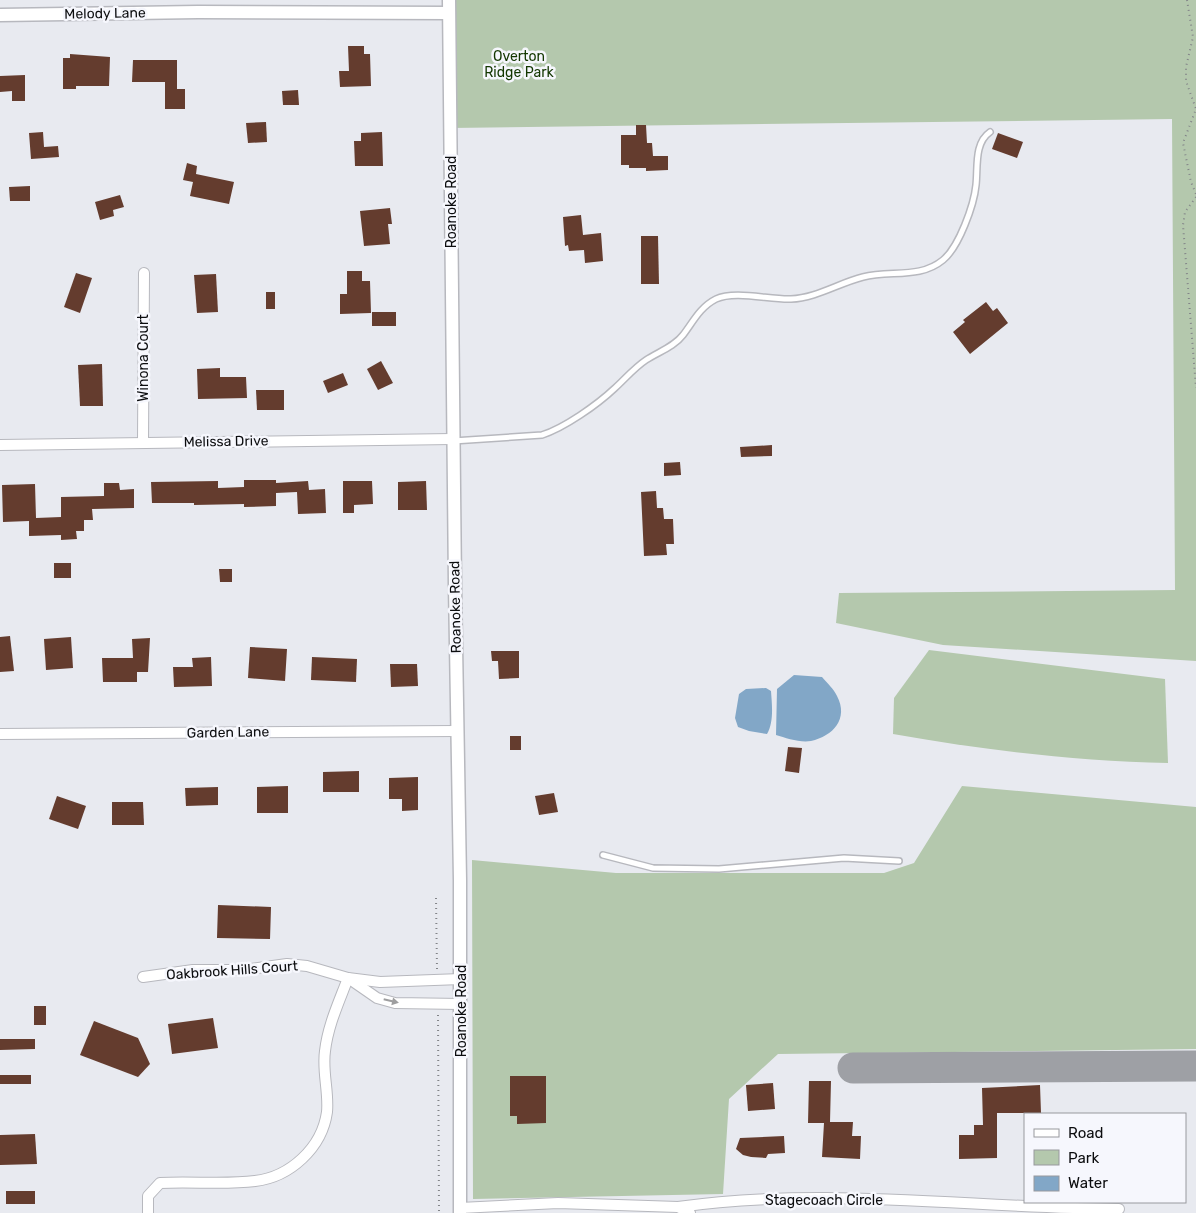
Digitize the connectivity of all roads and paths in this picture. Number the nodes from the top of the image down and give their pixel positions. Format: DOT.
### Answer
graph roads {
  1 [pos="1187,0"];
  2 [pos="449,6"];
  3 [pos="0,15"];
  4 [pos="1194,39"];
  5 [pos="990,132"];
  6 [pos="1196,196"];
  7 [pos="144,273"];
  8 [pos="1196,388"];
  9 [pos="453,440"];
  10 [pos="143,442"];
  11 [pos="0,445"];
  12 [pos="457,731"];
  13 [pos="0,734"];
  14 [pos="604,855"];
  15 [pos="899,861"];
  16 [pos="436,898"];
  17 [pos="437,971"];
  18 [pos="143,977"];
  19 [pos="348,978"];
  20 [pos="461,979"];
  21 [pos="461,1004"];
  22 [pos="439,1009"];
  23 [pos="678,1207"];
  24 [pos="1119,1209"];
  25 [pos="460,1211"];
  26 [pos="148,1213"];
  27 [pos="439,1213"];
  28 [pos="690,1213"];
  1 -- 4 [label="path"];
  2 -- 3 [label="street, Melody Lane"];
  2 -- 9 [label="street, Roanoke Road"];
  4 -- 6 [label="path"];
  5 -- 9 [label="lane"];
  6 -- 8 [label="path"];
  7 -- 10 [label="street, Winona Court"];
  9 -- 10 [label="street, Melissa Drive"];
  9 -- 12 [label="street, Roanoke Road"];
  10 -- 11 [label="street, Melissa Drive"];
  12 -- 13 [label="street, Garden Lane"];
  12 -- 20 [label="street, Roanoke Road"];
  14 -- 15 [label="lane"];
  16 -- 17 [label="path"];
  18 -- 19 [label="street, Oakbrook Hills Court"];
  19 -- 20 [label="street, Oakbrook Hills Court"];
  19 -- 21 [label="street, Oakbrook Hills Court, one-way"];
  19 -- 26 [label="street"];
  20 -- 21 [label="street, Roanoke Road"];
  21 -- 25 [label="street, Roanoke Road"];
  22 -- 27 [label="path"];
  23 -- 24 [label="street, Stagecoach Circle"];
  23 -- 25 [label="street"];
  23 -- 28 [label="street"];
}
